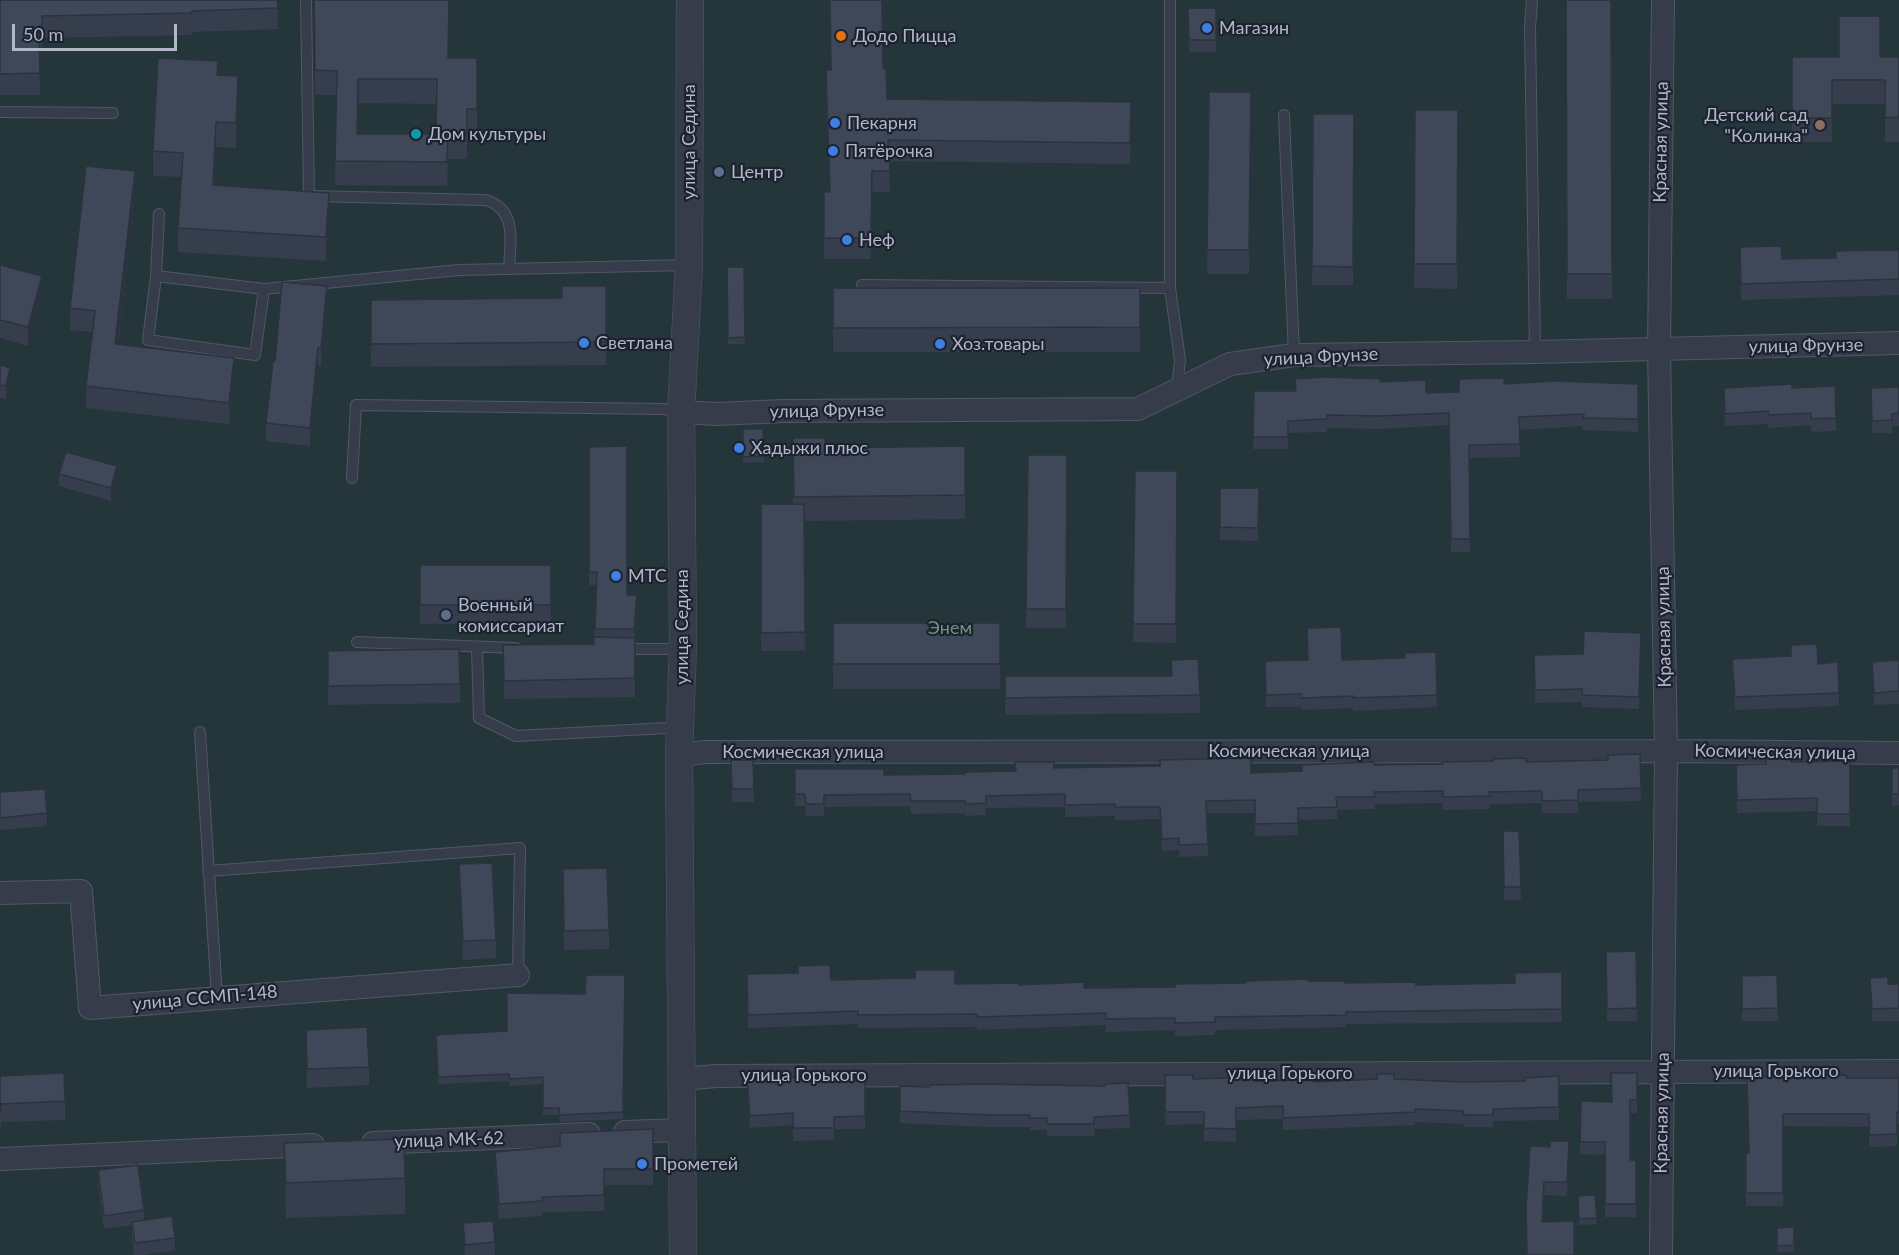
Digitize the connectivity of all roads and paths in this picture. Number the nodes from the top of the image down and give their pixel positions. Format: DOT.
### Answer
graph roads {
  1 [pos="306,0"];
  2 [pos="690,0"];
  3 [pos="1170,0"];
  4 [pos="1532,0"];
  5 [pos="1663,0"];
  6 [pos="0,112"];
  7 [pos="113,113"];
  8 [pos="1284,115"];
  9 [pos="159,214"];
  10 [pos="689,265"];
  11 [pos="509,269"];
  12 [pos="156,276"];
  13 [pos="862,285"];
  14 [pos="1170,288"];
  15 [pos="264,289"];
  16 [pos="1899,344"];
  17 [pos="1659,349"];
  18 [pos="1535,352"];
  19 [pos="1294,355"];
  20 [pos="1177,390"];
  21 [pos="681,412"];
  22 [pos="352,478"];
  23 [pos="357,642"];
  24 [pos="683,646"];
  25 [pos="477,648"];
  26 [pos="524,648"];
  27 [pos="607,649"];
  28 [pos="200,732"];
  29 [pos="680,745"];
  30 [pos="1666,751"];
  31 [pos="1899,753"];
  32 [pos="208,871"];
  33 [pos="0,893"];
  34 [pos="518,975"];
  35 [pos="217,997"];
  36 [pos="1662,1071"];
  37 [pos="1899,1071"];
  38 [pos="681,1079"];
  39 [pos="682,1130"];
  40 [pos="0,1159"];
  41 [pos="682,1255"];
  42 [pos="1661,1255"];
  1 -- 11 [label="lane"];
  2 -- 10 [label="street, улица Седина"];
  3 -- 14 [label="lane"];
  4 -- 18 [label="lane"];
  5 -- 17 [label="street, Красная улица"];
  6 -- 7 [label="lane"];
  8 -- 19 [label="lane"];
  9 -- 12 [label="lane"];
  10 -- 11 [label="lane"];
  10 -- 21 [label="street, улица Седина"];
  11 -- 15 [label="lane"];
  12 -- 15 [label="lane"];
  12 -- 15 [label="lane"];
  13 -- 14 [label="lane"];
  14 -- 20 [label="lane"];
  16 -- 17 [label="street, улица Фрунзе"];
  17 -- 18 [label="street, улица Фрунзе"];
  17 -- 30 [label="street, Красная улица"];
  18 -- 19 [label="street, улица Фрунзе"];
  19 -- 20 [label="street, улица Фрунзе"];
  20 -- 21 [label="street, улица Фрунзе"];
  21 -- 22 [label="lane"];
  21 -- 24 [label="street, улица Седина"];
  23 -- 25 [label="lane"];
  24 -- 27 [label="lane"];
  24 -- 29 [label="street, улица Седина"];
  25 -- 26 [label="lane"];
  25 -- 29 [label="lane"];
  28 -- 32 [label="lane"];
  29 -- 30 [label="street, Космическая улица"];
  29 -- 38 [label="street, улица Седина"];
  30 -- 31 [label="street, Космическая улица"];
  30 -- 36 [label="street, Красная улица"];
  32 -- 34 [label="lane"];
  32 -- 35 [label="lane"];
  33 -- 35 [label="street, улица ССМП-148"];
  34 -- 35 [label="street, улица ССМП-148"];
  36 -- 37 [label="street, улица Горького"];
  36 -- 38 [label="street, улица Горького"];
  36 -- 42 [label="street, Красная улица"];
  38 -- 39 [label="street, улица Седина"];
  39 -- 40 [label="street, улица МК-62"];
  39 -- 41 [label="street, улица Седина"];
}
